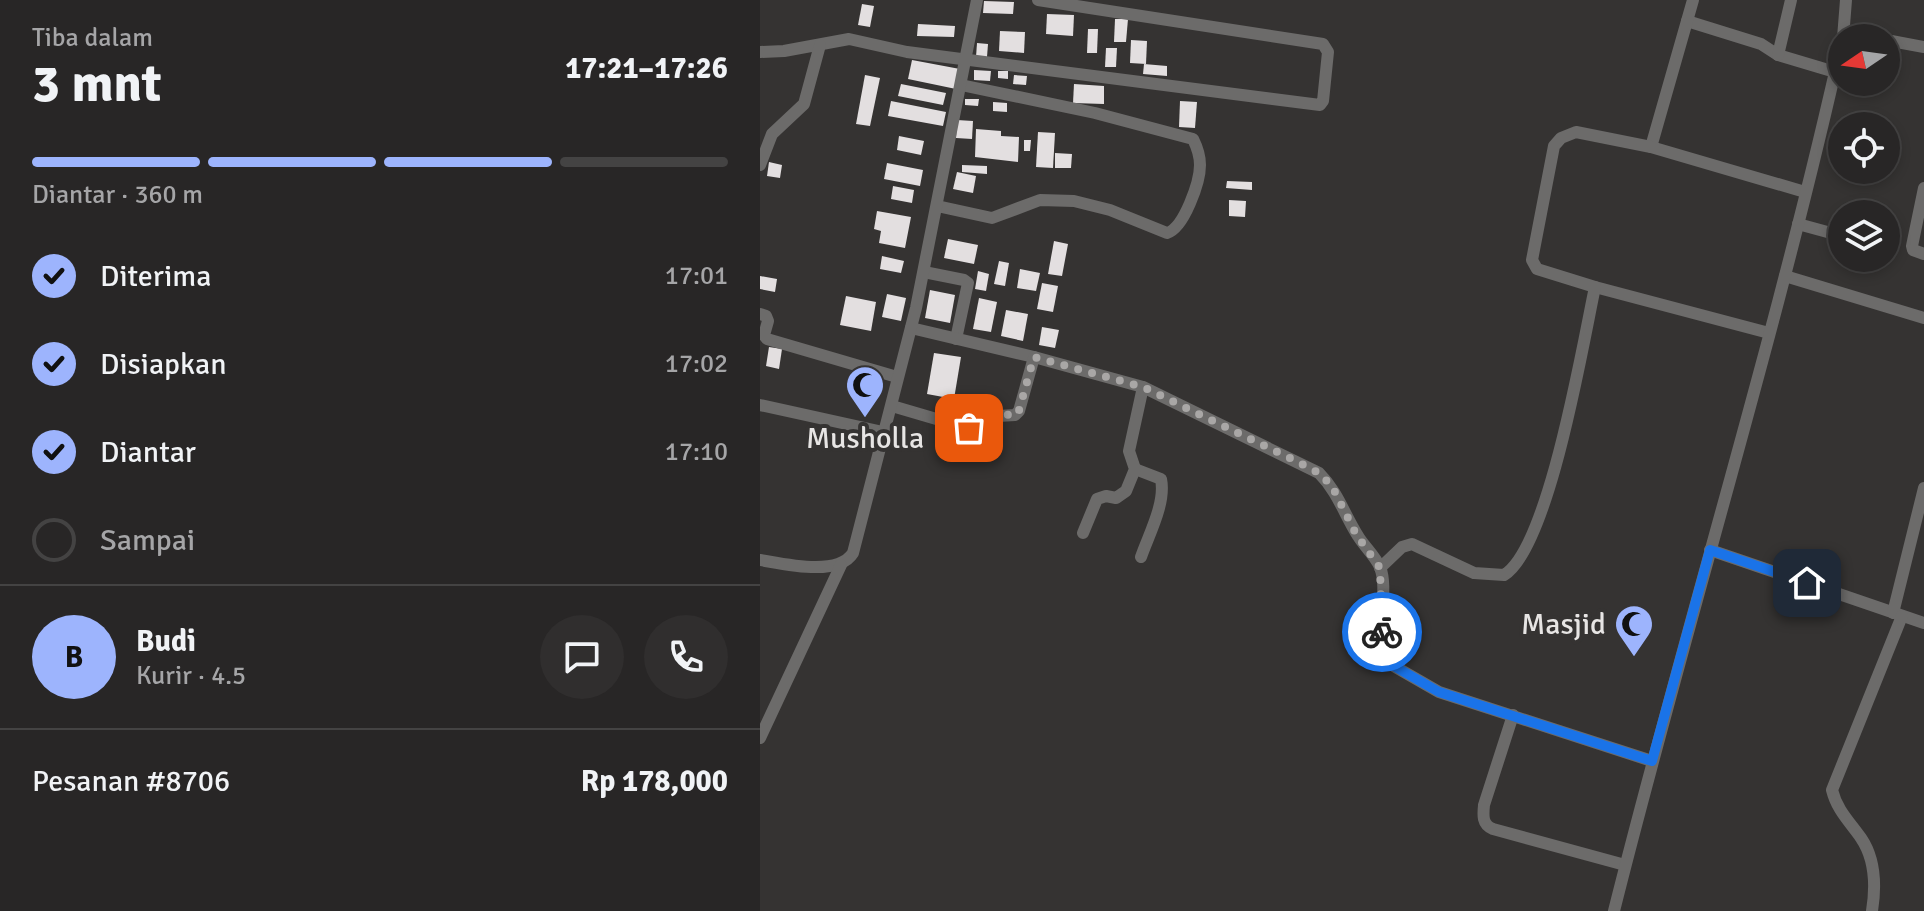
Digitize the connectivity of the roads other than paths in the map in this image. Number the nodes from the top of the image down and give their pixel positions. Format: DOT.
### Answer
graph roads {
  1 [pos="977,0"];
  2 [pos="1038,0"];
  3 [pos="1693,0"];
  4 [pos="1791,0"];
  5 [pos="1841,1"];
  6 [pos="1687,21"];
  7 [pos="1842,24"];
  8 [pos="1900,43"];
  9 [pos="820,45"];
  10 [pos="1924,47"];
  11 [pos="760,52"];
  12 [pos="1778,55"];
  13 [pos="966,59"];
  14 [pos="1828,70"];
  15 [pos="961,85"];
  16 [pos="1829,96"];
  17 [pos="1651,147"];
  18 [pos="760,165"];
  19 [pos="1805,192"];
  20 [pos="1923,197"];
  21 [pos="937,206"];
  22 [pos="1798,224"];
  23 [pos="1828,232"];
  24 [pos="1924,254"];
  25 [pos="924,272"];
  26 [pos="1785,276"];
  27 [pos="1595,287"];
  28 [pos="760,314"];
  29 [pos="1924,318"];
  30 [pos="911,328"];
  31 [pos="1769,333"];
  32 [pos="956,339"];
  33 [pos="1034,357"];
  34 [pos="897,377"];
  35 [pos="1143,387"];
  36 [pos="760,405"];
  37 [pos="892,406"];
  38 [pos="883,432"];
  39 [pos="1135,469"];
  40 [pos="1924,488"];
  41 [pos="1083,533"];
  42 [pos="1710,550"];
  43 [pos="1141,557"];
  44 [pos="760,560"];
  45 [pos="841,565"];
  46 [pos="1380,568"];
  47 [pos="1898,614"];
  48 [pos="1924,623"];
  49 [pos="1513,715"];
  50 [pos="761,735"];
  51 [pos="1652,761"];
  52 [pos="1625,865"];
  53 [pos="1614,911"];
  54 [pos="1872,911"];
  1 -- 13 [label="street"];
  2 -- 13 [label="street"];
  3 -- 6 [label="street"];
  4 -- 12 [label="street"];
  5 -- 7 [label="street"];
  6 -- 12 [label="street"];
  6 -- 17 [label="street"];
  8 -- 10 [label="street"];
  9 -- 11 [label="street"];
  9 -- 13 [label="street"];
  9 -- 18 [label="street"];
  12 -- 14 [label="street"];
  13 -- 15 [label="street"];
  15 -- 21 [label="street"];
  15 -- 21 [label="street"];
  16 -- 19 [label="street"];
  17 -- 19 [label="street"];
  17 -- 27 [label="street"];
  19 -- 22 [label="street"];
  20 -- 24 [label="street"];
  21 -- 25 [label="street"];
  22 -- 23 [label="street"];
  22 -- 26 [label="street"];
  25 -- 30 [label="street"];
  25 -- 32 [label="street"];
  26 -- 29 [label="street"];
  26 -- 31 [label="street"];
  27 -- 31 [label="street"];
  27 -- 46 [label="street"];
  28 -- 34 [label="street"];
  30 -- 32 [label="street"];
  30 -- 34 [label="street"];
  31 -- 42 [label="street"];
  32 -- 33 [label="street"];
  33 -- 35 [label="street"];
  33 -- 37 [label="street"];
  34 -- 37 [label="street"];
  35 -- 39 [label="street"];
  35 -- 46 [label="street"];
  36 -- 38 [label="street"];
  37 -- 38 [label="street"];
  38 -- 45 [label="street"];
  39 -- 41 [label="street"];
  39 -- 43 [label="street"];
  40 -- 47 [label="street"];
  42 -- 47 [label="street"];
  42 -- 51 [label="street"];
  44 -- 45 [label="street"];
  45 -- 50 [label="street"];
  46 -- 49 [label="street"];
  47 -- 48 [label="street"];
  47 -- 54 [label="street"];
  49 -- 51 [label="street"];
  49 -- 52 [label="street"];
  51 -- 52 [label="street"];
  52 -- 53 [label="street"];
}
